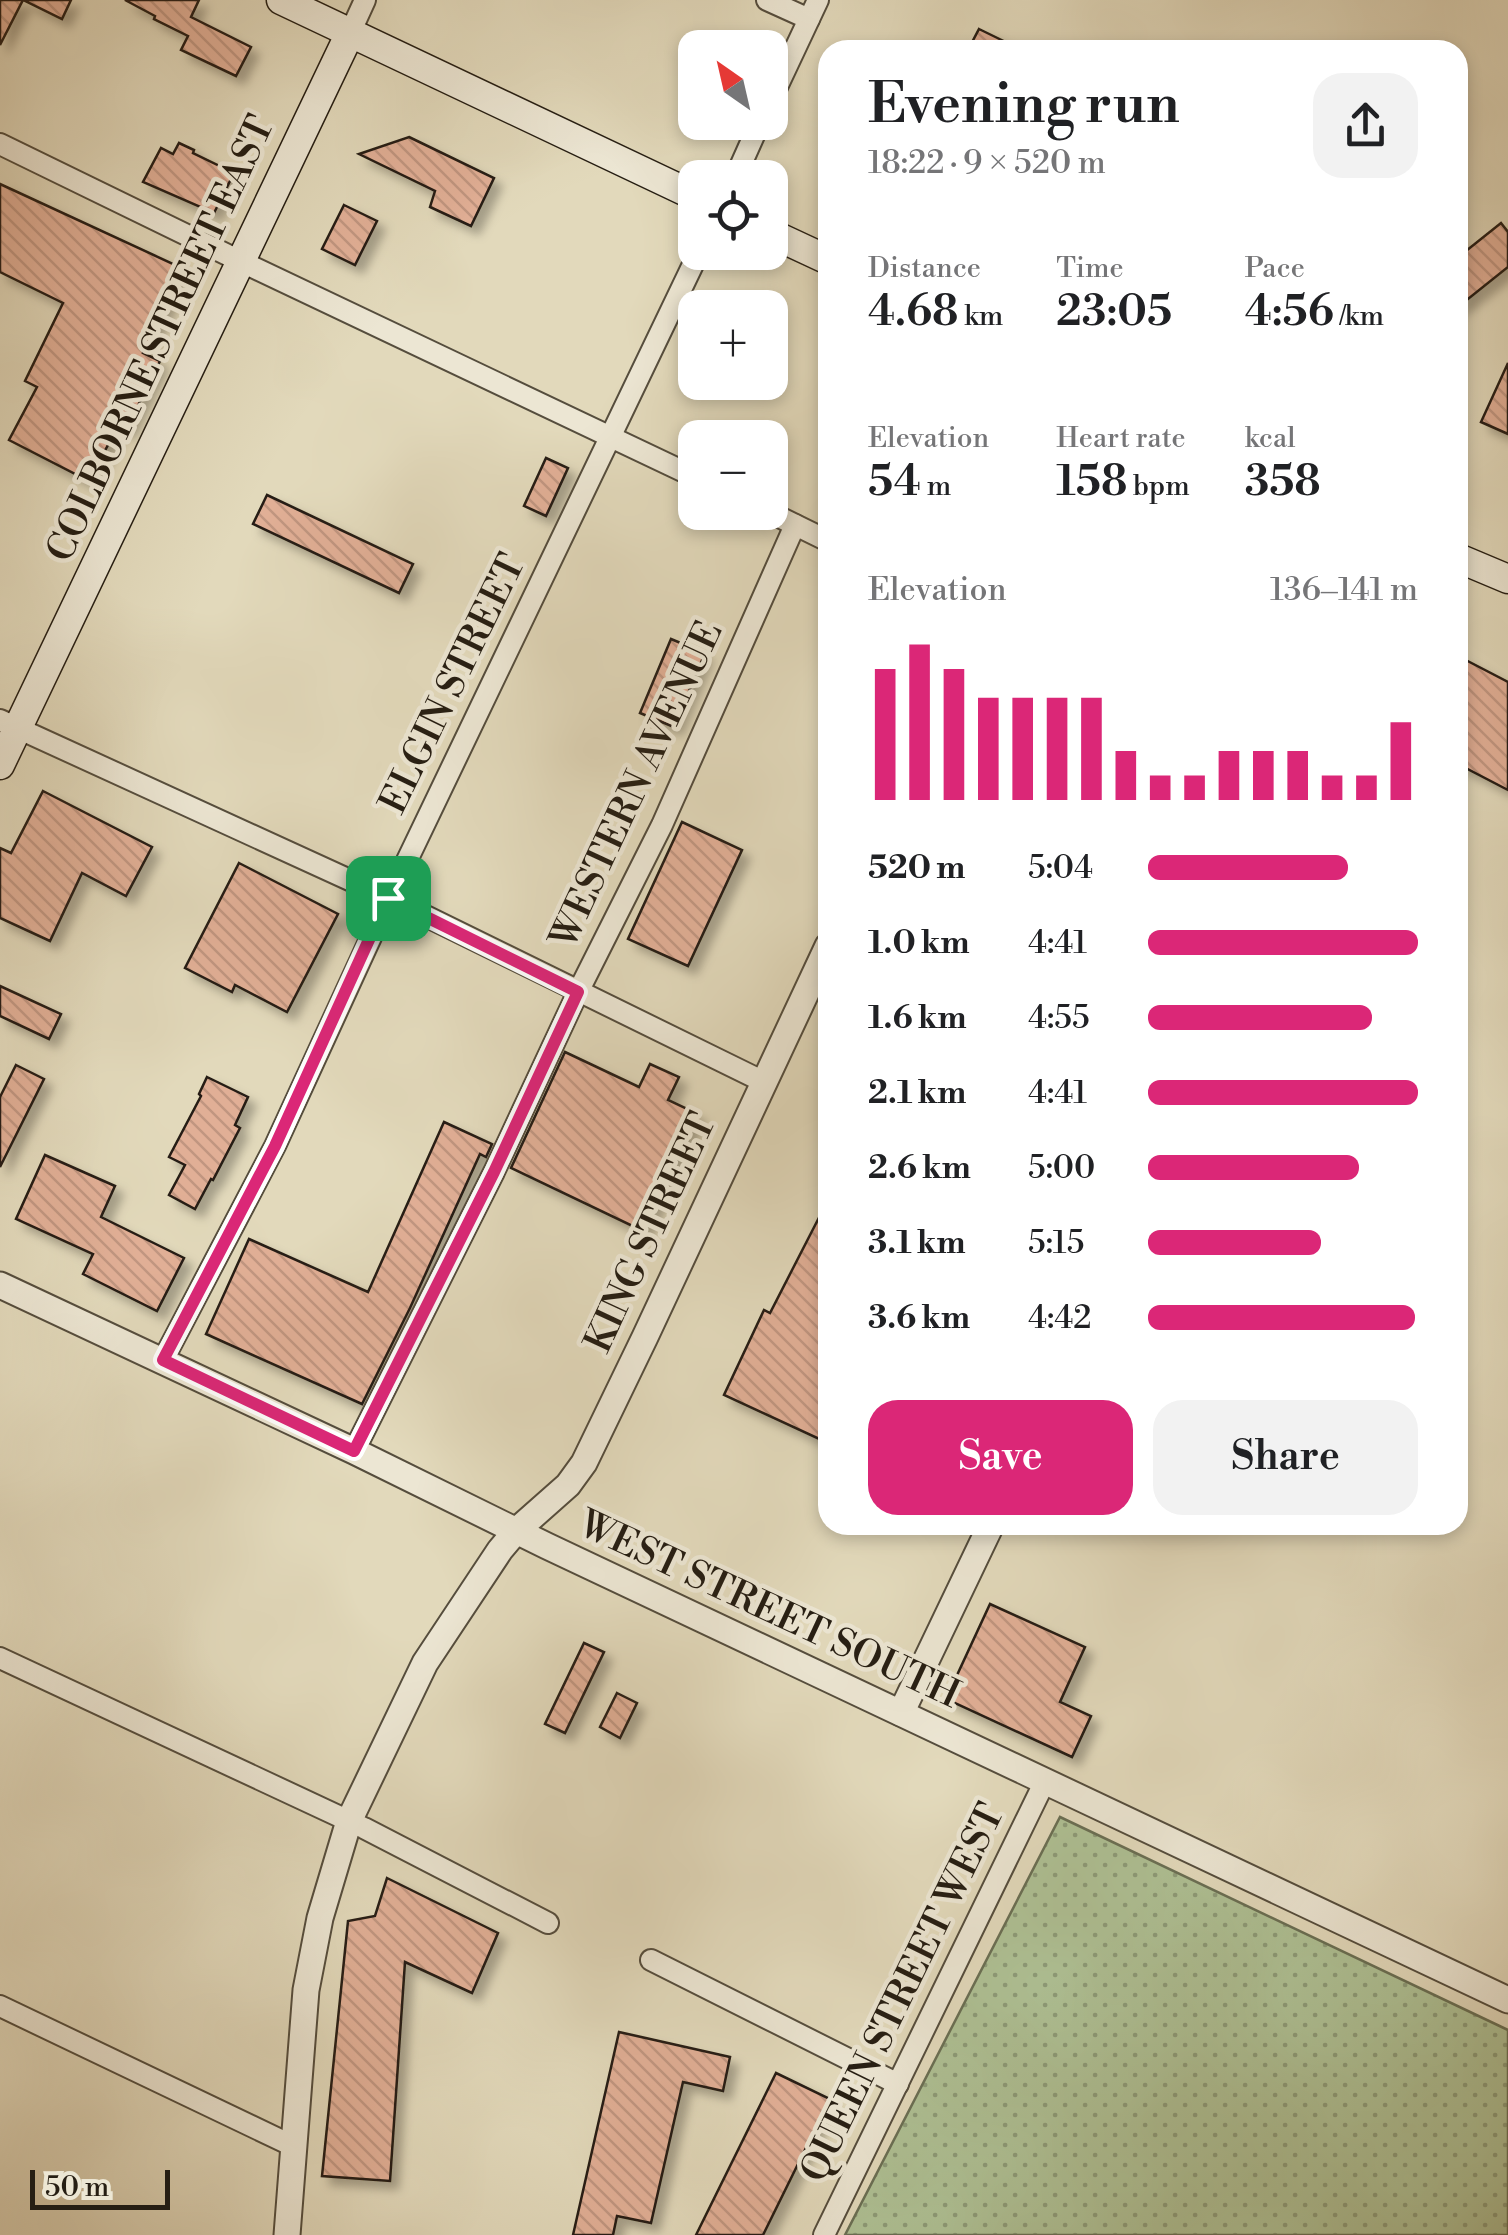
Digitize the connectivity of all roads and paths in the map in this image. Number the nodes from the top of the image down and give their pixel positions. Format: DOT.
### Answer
graph roads {
  1 [pos="280,0"];
  2 [pos="366,0"];
  3 [pos="767,0"];
  4 [pos="813,9"];
  5 [pos="350,33"];
  6 [pos="788,63"];
  7 [pos="0,144"];
  8 [pos="678,188"];
  9 [pos="788,241"];
  10 [pos="818,255"];
  11 [pos="240,261"];
  12 [pos="690,270"];
  13 [pos="611,437"];
  14 [pos="678,469"];
  15 [pos="788,522"];
  16 [pos="795,525"];
  17 [pos="818,536"];
  18 [pos="1468,562"];
  19 [pos="1508,579"];
  20 [pos="9,724"];
  21 [pos="0,765"];
  22 [pos="388,898"];
  23 [pos="818,967"];
  24 [pos="578,992"];
  25 [pos="764,1082"];
  26 [pos="0,1285"];
  27 [pos="163,1360"];
  28 [pos="354,1451"];
  29 [pos="516,1531"];
  30 [pos="986,1535"];
  31 [pos="0,1658"];
  32 [pos="901,1713"];
  33 [pos="1046,1781"];
  34 [pos="349,1821"];
  35 [pos="548,1923"];
  36 [pos="651,1960"];
  37 [pos="1508,2000"];
  38 [pos="0,2006"];
  39 [pos="898,2084"];
  40 [pos="294,2146"];
  41 [pos="287,2235"];
  42 [pos="824,2235"];
  1 -- 5 [label="main road"];
  2 -- 5 [label="street, COLBORNE STREET EAST"];
  3 -- 4 [label="street"];
  4 -- 6 [label="street"];
  5 -- 8 [label="main road"];
  5 -- 11 [label="main road, COLBORNE STREET EAST"];
  7 -- 11 [label="street"];
  9 -- 10 [label="main road"];
  11 -- 13 [label="street"];
  11 -- 20 [label="main road, COLBORNE STREET EAST"];
  12 -- 13 [label="street, ELGIN STREET"];
  13 -- 14 [label="street"];
  13 -- 22 [label="street, ELGIN STREET"];
  15 -- 16 [label="street"];
  16 -- 17 [label="street"];
  16 -- 24 [label="street, WESTERN AVENUE"];
  18 -- 19 [label="main road"];
  20 -- 21 [label="main road, COLBORNE STREET EAST"];
  20 -- 22 [label="street"];
  22 -- 24 [label="street"];
  22 -- 27 [label="street, ELGIN STREET"];
  23 -- 25 [label="street, KING STREET"];
  24 -- 25 [label="street"];
  24 -- 28 [label="street, WESTERN AVENUE"];
  25 -- 29 [label="street, KING STREET"];
  26 -- 27 [label="street, WEST STREET SOUTH"];
  27 -- 28 [label="street, WEST STREET SOUTH"];
  28 -- 29 [label="street, WEST STREET SOUTH"];
  29 -- 32 [label="street, WEST STREET SOUTH"];
  29 -- 34 [label="street, KING STREET"];
  30 -- 32 [label="street"];
  31 -- 34 [label="street"];
  32 -- 33 [label="street, WEST STREET SOUTH"];
  33 -- 37 [label="street, WEST STREET SOUTH"];
  33 -- 39 [label="street, QUEEN STREET WEST"];
  34 -- 35 [label="street"];
  34 -- 40 [label="street, KING STREET"];
  36 -- 39 [label="street"];
  38 -- 40 [label="street"];
  39 -- 42 [label="street, QUEEN STREET WEST"];
  40 -- 41 [label="street, KING STREET"];
}
